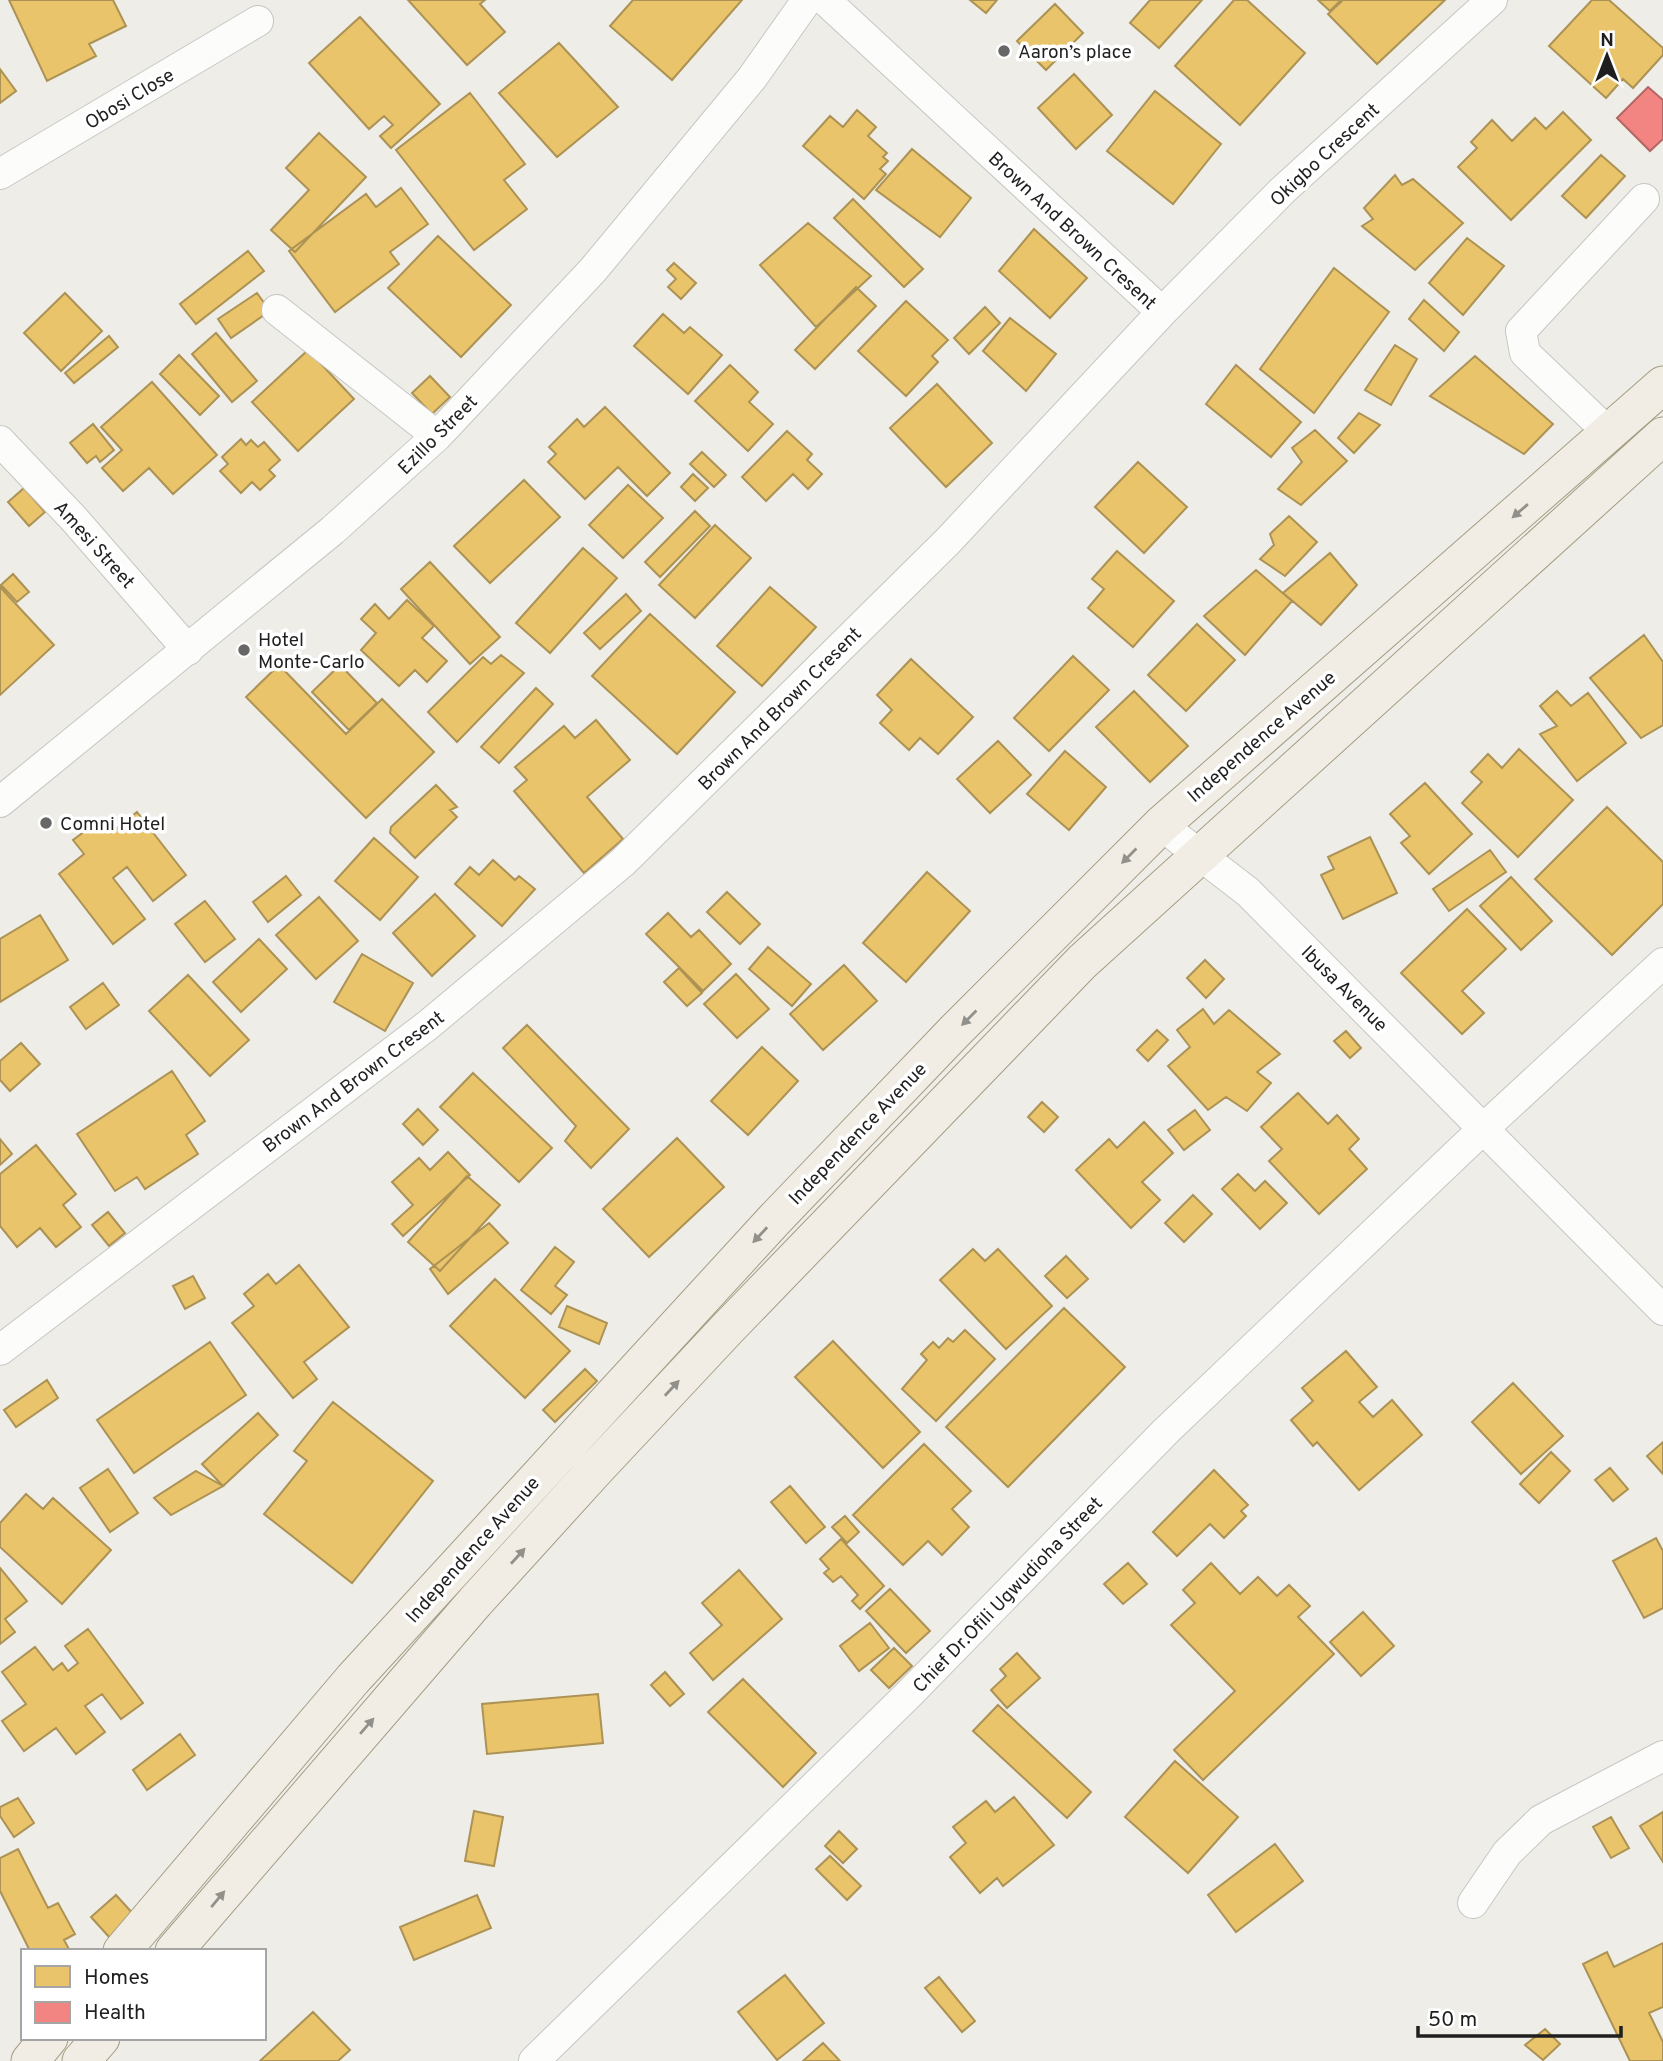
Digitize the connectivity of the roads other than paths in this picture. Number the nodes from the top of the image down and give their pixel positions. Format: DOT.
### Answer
graph roads {
  1 [pos="807,0"];
  2 [pos="825,0"];
  3 [pos="1492,0"];
  4 [pos="258,21"];
  5 [pos="0,174"];
  6 [pos="1644,199"];
  7 [pos="277,310"];
  8 [pos="1162,312"];
  9 [pos="1663,385"];
  10 [pos="1609,433"];
  11 [pos="437,436"];
  12 [pos="1663,436"];
  13 [pos="0,441"];
  14 [pos="1555,481"];
  15 [pos="1582,508"];
  16 [pos="188,650"];
  17 [pos="0,802"];
  18 [pos="1161,825"];
  19 [pos="1199,855"];
  20 [pos="1663,963"];
  21 [pos="1483,1129"];
  22 [pos="1663,1310"];
  23 [pos="0,1350"];
  24 [pos="1663,1756"];
  25 [pos="1473,1903"];
  26 [pos="124,1949"];
  27 [pos="176,1949"];
  28 [pos="46,2040"];
  29 [pos="99,2040"];
  30 [pos="30,2061"];
  31 [pos="82,2061"];
  32 [pos="534,2061"];
  1 -- 11 [label="street, Ezillo Street"];
  2 -- 8 [label="street, Brown And Brown Cresent"];
  3 -- 8 [label="street, Okigbo Crescent"];
  4 -- 5 [label="street, Obosi Close"];
  6 -- 10 [label="street"];
  7 -- 11 [label="street"];
  8 -- 23 [label="street, Brown And Brown Cresent"];
  9 -- 10 [label="main road, Independence Avenue"];
  10 -- 14 [label="main road, Independence Avenue"];
  11 -- 16 [label="street, Ezillo Street"];
  12 -- 15 [label="main road, Independence Avenue"];
  13 -- 16 [label="street, Amesi Street"];
  14 -- 15 [label="main road"];
  14 -- 18 [label="main road, Independence Avenue, one-way"];
  15 -- 19 [label="main road, Independence Avenue"];
  16 -- 17 [label="street, Ezillo Street"];
  18 -- 19 [label="street, Ibusa Avenue"];
  18 -- 26 [label="main road, Independence Avenue, one-way"];
  19 -- 21 [label="street, Ibusa Avenue"];
  27 -- 19 [label="main road, Independence Avenue, one-way"];
  20 -- 21 [label="street"];
  21 -- 22 [label="street, Ibusa Avenue"];
  21 -- 32 [label="street, Chief Dr.Ofili Ugwudioha Street"];
  24 -- 25 [label="street"];
  28 -- 30 [label="main road"];
  29 -- 31 [label="main road"];
}
